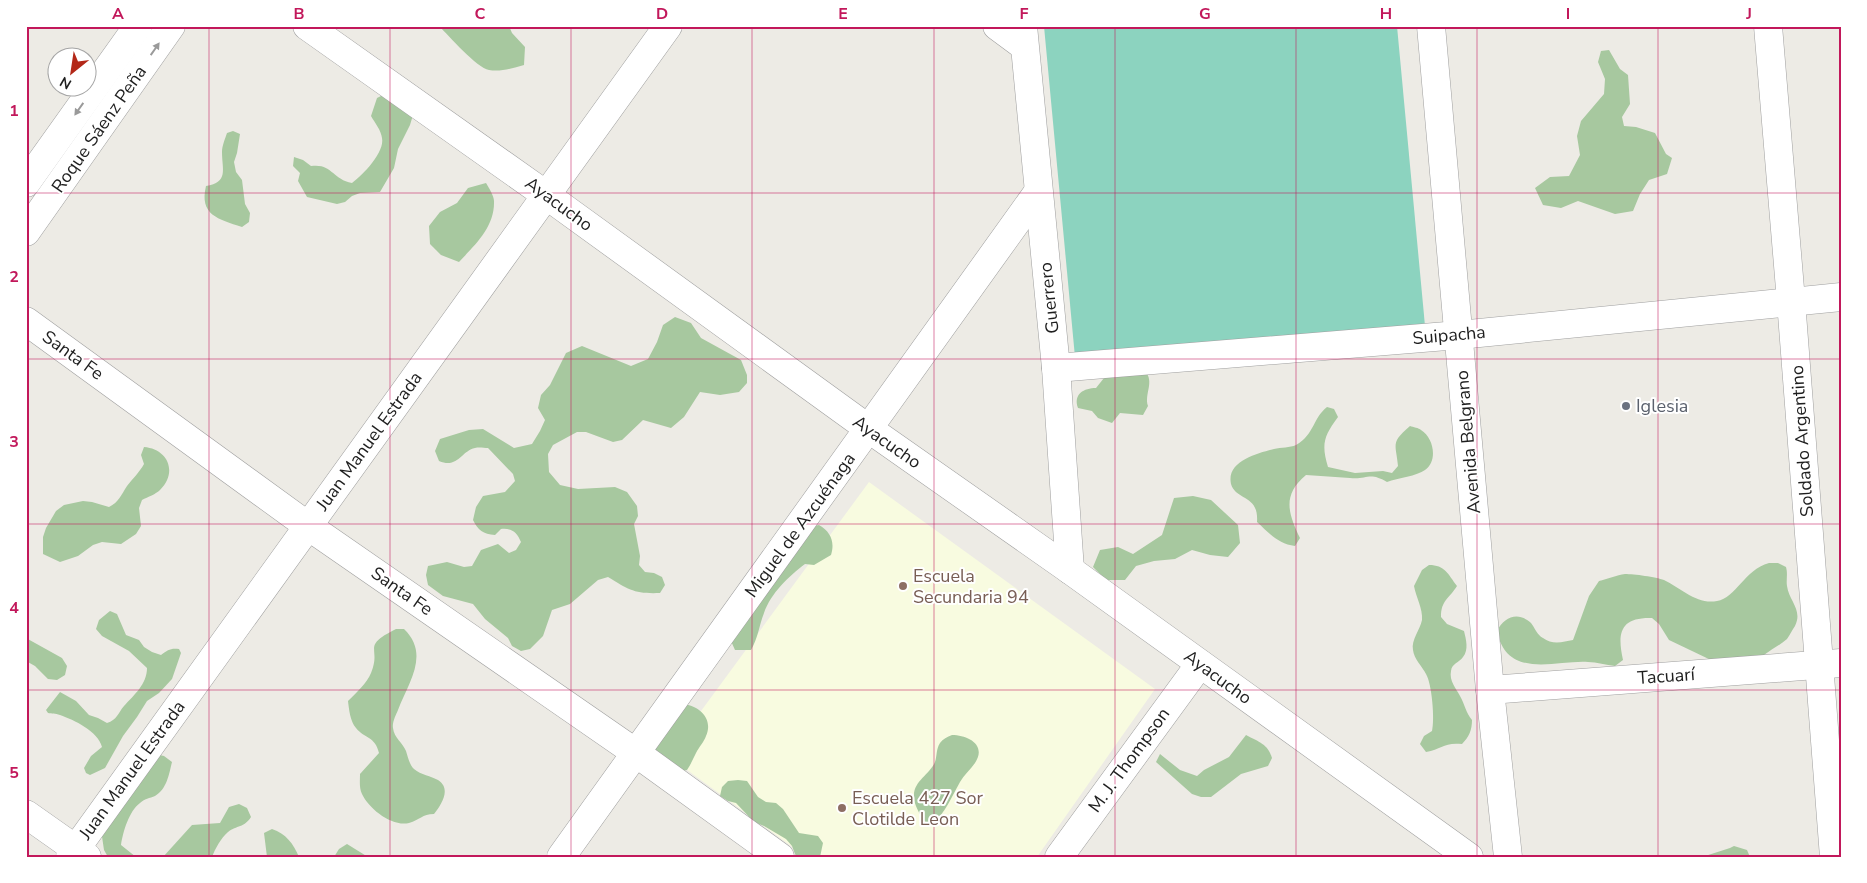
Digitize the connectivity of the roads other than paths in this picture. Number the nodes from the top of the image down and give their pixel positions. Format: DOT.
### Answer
graph roads {
  1 [pos="138,26"];
  2 [pos="171,26"];
  3 [pos="307,26"];
  4 [pos="668,26"];
  5 [pos="997,26"];
  6 [pos="1431,26"];
  7 [pos="1768,26"];
  8 [pos="1023,36"];
  9 [pos="26,183"];
  10 [pos="1038,192"];
  11 [pos="546,195"];
  12 [pos="26,232"];
  13 [pos="1841,297"];
  14 [pos="1791,301"];
  15 [pos="26,321"];
  16 [pos="1459,335"];
  17 [pos="1056,368"];
  18 [pos="869,429"];
  19 [pos="308,526"];
  20 [pos="1070,570"];
  21 [pos="1200,664"];
  22 [pos="1830,664"];
  23 [pos="1490,690"];
  24 [pos="636,753"];
  25 [pos="26,814"];
  26 [pos="78,854"];
  27 [pos="561,857"];
  28 [pos="780,857"];
  29 [pos="1059,857"];
  30 [pos="1469,857"];
  31 [pos="1508,857"];
  32 [pos="1834,857"];
  1 -- 9 [label="street, Roque Sáenz Peña, one-way"];
  12 -- 2 [label="street, Roque Sáenz Peña, one-way"];
  3 -- 11 [label="street, Ayacucho"];
  4 -- 11 [label="street, Juan Manuel Estrada"];
  5 -- 8 [label="street"];
  6 -- 16 [label="street, Avenida Belgrano"];
  7 -- 14 [label="street, Soldado Argentino"];
  8 -- 10 [label="street, Guerrero"];
  10 -- 17 [label="street, Guerrero"];
  10 -- 18 [label="street, Miguel de Azcuénaga"];
  11 -- 18 [label="street, Ayacucho"];
  11 -- 19 [label="street, Juan Manuel Estrada"];
  13 -- 14 [label="street, Suipacha"];
  14 -- 16 [label="street, Suipacha"];
  14 -- 22 [label="street, Soldado Argentino"];
  15 -- 19 [label="street, Santa Fe"];
  16 -- 17 [label="street, Suipacha"];
  16 -- 23 [label="street, Avenida Belgrano"];
  17 -- 20 [label="street, Guerrero"];
  18 -- 20 [label="street, Ayacucho"];
  18 -- 24 [label="street, Miguel de Azcuénaga"];
  19 -- 24 [label="street, Santa Fe"];
  19 -- 26 [label="street, Juan Manuel Estrada"];
  20 -- 21 [label="street, Ayacucho"];
  21 -- 29 [label="street, M. J. Thompson"];
  21 -- 30 [label="street, Ayacucho"];
  22 -- 23 [label="street, Tacuarí"];
  22 -- 32 [label="street, Soldado Argentino"];
  23 -- 31 [label="street, Avenida Belgrano"];
  24 -- 27 [label="street, Miguel de Azcuénaga"];
  24 -- 28 [label="street, Santa Fe"];
  25 -- 26 [label="street"];
}
